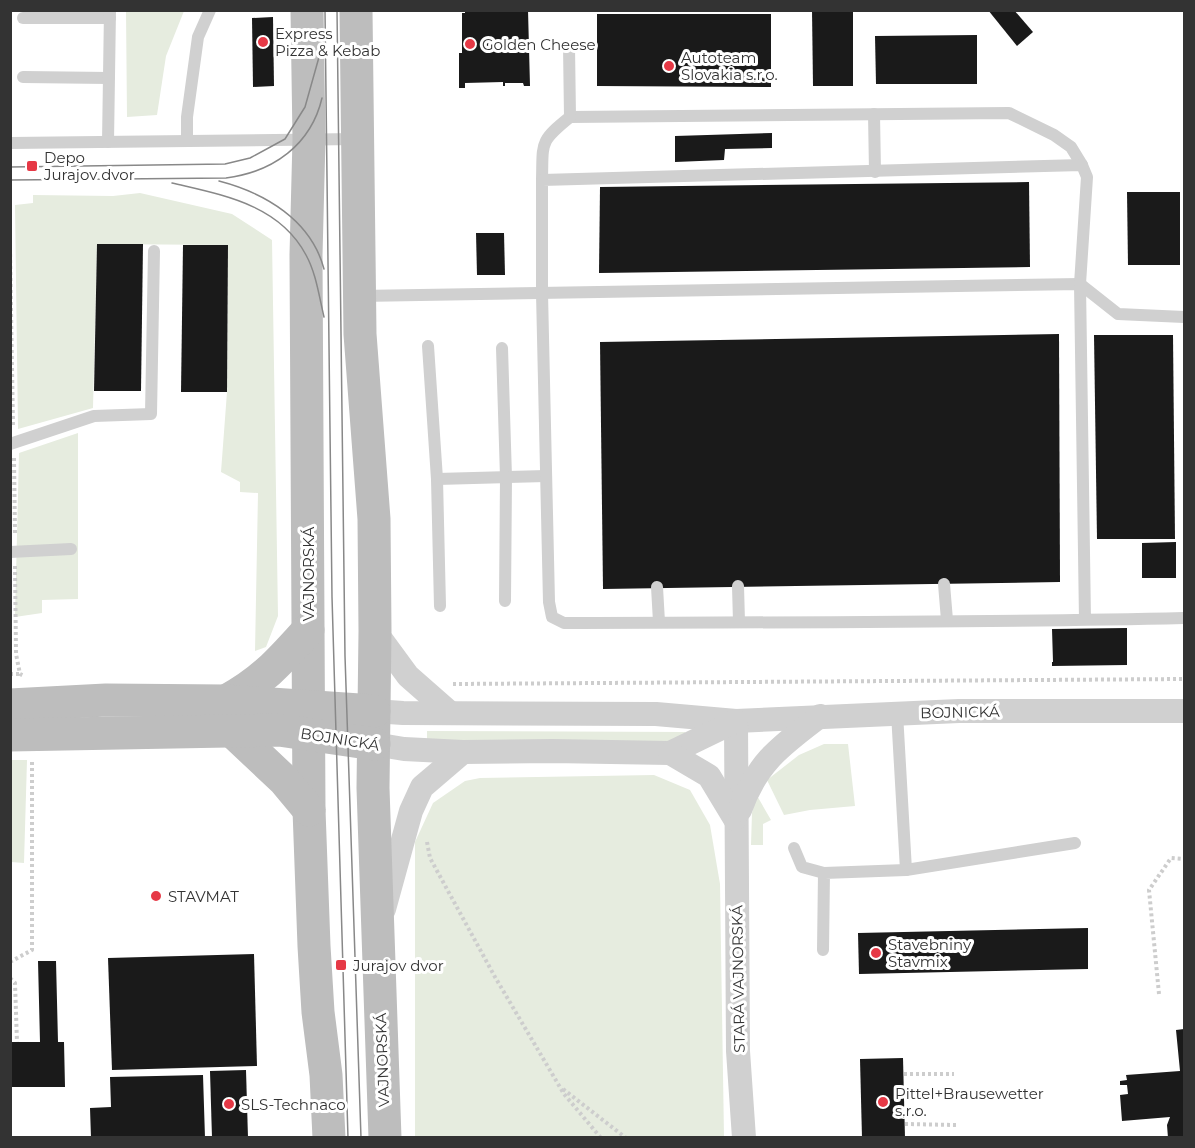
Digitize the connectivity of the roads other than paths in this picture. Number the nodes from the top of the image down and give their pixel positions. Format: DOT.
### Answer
graph roads {
  1 [pos="210,10"];
  2 [pos="307,10"];
  3 [pos="356,10"];
  4 [pos="110,14"];
  5 [pos="23,18"];
  6 [pos="569,46"];
  7 [pos="22,77"];
  8 [pos="109,78"];
  9 [pos="874,114"];
  10 [pos="570,117"];
  11 [pos="309,139"];
  12 [pos="358,139"];
  13 [pos="187,141"];
  14 [pos="108,142"];
  15 [pos="10,143"];
  16 [pos="1082,165"];
  17 [pos="875,172"];
  18 [pos="542,180"];
  19 [pos="154,251"];
  20 [pos="1080,284"];
  21 [pos="542,293"];
  22 [pos="359,296"];
  23 [pos="1185,317"];
  24 [pos="428,346"];
  25 [pos="501,348"];
  26 [pos="12,444"];
  27 [pos="546,476"];
  28 [pos="506,477"];
  29 [pos="437,479"];
  30 [pos="71,549"];
  31 [pos="13,552"];
  32 [pos="944,584"];
  33 [pos="738,586"];
  34 [pos="657,587"];
  35 [pos="505,602"];
  36 [pos="440,606"];
  37 [pos="1185,618"];
  38 [pos="1085,620"];
  39 [pos="947,621"];
  40 [pos="659,622"];
  41 [pos="739,622"];
  42 [pos="308,630"];
  43 [pos="375,631"];
  44 [pos="10,705"];
  45 [pos="374,711"];
  46 [pos="1185,711"];
  47 [pos="449,712"];
  48 [pos="897,713"];
  49 [pos="230,716"];
  50 [pos="820,716"];
  51 [pos="309,719"];
  52 [pos="736,721"];
  53 [pos="374,744"];
  54 [pos="21,745"];
  55 [pos="463,752"];
  56 [pos="670,753"];
  57 [pos="309,810"];
  58 [pos="736,821"];
  59 [pos="1075,843"];
  60 [pos="794,848"];
  61 [pos="906,870"];
  62 [pos="824,873"];
  63 [pos="378,931"];
  64 [pos="824,950"];
  65 [pos="328,1137"];
  66 [pos="385,1137"];
  67 [pos="744,1137"];
  1 -- 13 [label="lane"];
  2 -- 11 [label="main road, VAJNORSKÁ"];
  3 -- 12 [label="main road, VAJNORSKÁ"];
  4 -- 5 [label="lane"];
  4 -- 8 [label="lane"];
  6 -- 10 [label="lane"];
  7 -- 8 [label="lane"];
  8 -- 14 [label="lane"];
  9 -- 10 [label="lane"];
  9 -- 16 [label="lane"];
  9 -- 17 [label="lane"];
  10 -- 18 [label="lane"];
  11 -- 12 [label="lane"];
  11 -- 13 [label="lane"];
  11 -- 42 [label="main road, VAJNORSKÁ"];
  12 -- 22 [label="main road, VAJNORSKÁ"];
  13 -- 14 [label="lane"];
  14 -- 15 [label="lane"];
  16 -- 17 [label="lane"];
  16 -- 20 [label="lane"];
  17 -- 18 [label="lane"];
  18 -- 21 [label="lane"];
  19 -- 26 [label="lane"];
  20 -- 21 [label="lane"];
  20 -- 23 [label="lane"];
  20 -- 38 [label="lane"];
  21 -- 22 [label="lane"];
  21 -- 27 [label="lane"];
  22 -- 43 [label="main road, VAJNORSKÁ"];
  24 -- 29 [label="lane"];
  25 -- 28 [label="lane"];
  27 -- 28 [label="lane"];
  27 -- 40 [label="lane"];
  28 -- 29 [label="lane"];
  28 -- 35 [label="lane"];
  29 -- 36 [label="lane"];
  30 -- 31 [label="lane"];
  32 -- 39 [label="lane"];
  33 -- 41 [label="lane"];
  34 -- 40 [label="lane"];
  37 -- 38 [label="lane"];
  38 -- 39 [label="lane"];
  39 -- 41 [label="lane"];
  40 -- 41 [label="lane"];
  42 -- 49 [label="main road"];
  42 -- 51 [label="main road, VAJNORSKÁ"];
  43 -- 45 [label="main road, VAJNORSKÁ"];
  43 -- 47 [label="street"];
  44 -- 49 [label="main road, BOJNICKÁ"];
  45 -- 47 [label="street, BOJNICKÁ"];
  45 -- 51 [label="main road, BOJNICKÁ"];
  45 -- 53 [label="main road, VAJNORSKÁ"];
  46 -- 48 [label="street, BOJNICKÁ"];
  47 -- 52 [label="street, BOJNICKÁ"];
  48 -- 50 [label="street, BOJNICKÁ"];
  48 -- 61 [label="lane"];
  49 -- 51 [label="main road, BOJNICKÁ"];
  49 -- 54 [label="main road, BOJNICKÁ"];
  49 -- 57 [label="main road"];
  50 -- 52 [label="street, BOJNICKÁ"];
  50 -- 58 [label="street, STARÁ VAJNORSKÁ"];
  51 -- 53 [label="main road, BOJNICKÁ"];
  51 -- 57 [label="main road, VAJNORSKÁ"];
  52 -- 56 [label="street, BOJNICKÁ"];
  52 -- 58 [label="street, STARÁ VAJNORSKÁ"];
  53 -- 55 [label="street, BOJNICKÁ"];
  53 -- 63 [label="main road, VAJNORSKÁ"];
  55 -- 56 [label="street, BOJNICKÁ"];
  55 -- 63 [label="street"];
  56 -- 58 [label="street, BOJNICKÁ"];
  57 -- 65 [label="main road, VAJNORSKÁ"];
  58 -- 67 [label="street, STARÁ VAJNORSKÁ"];
  59 -- 61 [label="lane"];
  60 -- 62 [label="lane"];
  61 -- 62 [label="lane"];
  62 -- 64 [label="lane"];
  63 -- 66 [label="main road, VAJNORSKÁ"];
}
